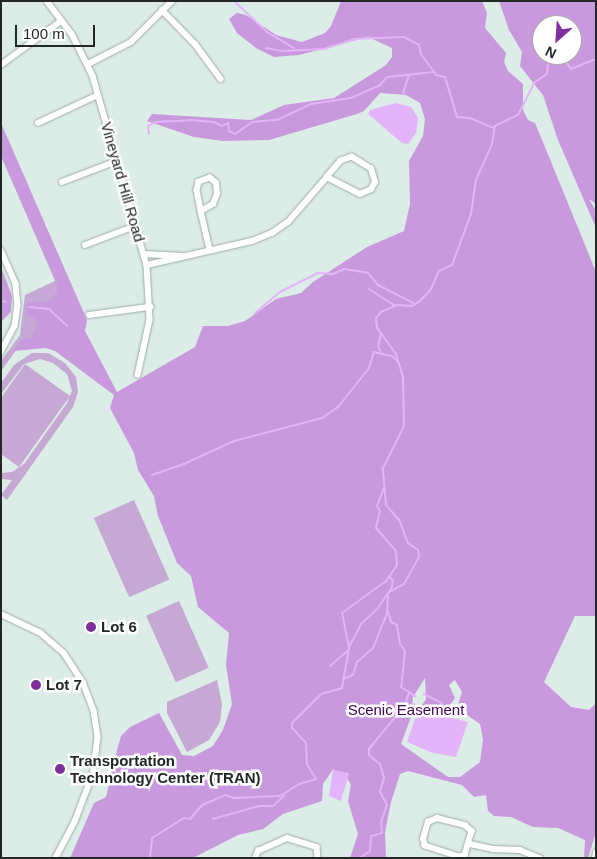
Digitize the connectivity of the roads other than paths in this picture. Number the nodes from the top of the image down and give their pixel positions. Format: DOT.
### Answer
graph roads {
  1 [pos="47,1"];
  2 [pos="172,1"];
  3 [pos="162,10"];
  4 [pos="61,20"];
  5 [pos="88,64"];
  6 [pos="1,65"];
  7 [pos="221,79"];
  8 [pos="98,95"];
  9 [pos="38,123"];
  10 [pos="117,161"];
  11 [pos="327,177"];
  12 [pos="62,182"];
  13 [pos="202,211"];
  14 [pos="135,226"];
  15 [pos="85,245"];
  16 [pos="1,250"];
  17 [pos="210,250"];
  18 [pos="144,254"];
  19 [pos="182,256"];
  20 [pos="147,265"];
  21 [pos="150,306"];
  22 [pos="89,315"];
  23 [pos="1,352"];
  24 [pos="138,375"];
  25 [pos="1,614"];
  26 [pos="470,844"];
  27 [pos="596,854"];
  28 [pos="56,858"];
  29 [pos="255,858"];
  30 [pos="318,858"];
  31 [pos="540,858"];
  32 [pos="594,858"];
  1 -- 4 [label="street, Vineyard Hill Road"];
  2 -- 3 [label="street"];
  3 -- 5 [label="street"];
  3 -- 7 [label="street"];
  4 -- 5 [label="street, Vineyard Hill Road"];
  4 -- 6 [label="street"];
  5 -- 8 [label="street, Vineyard Hill Road"];
  8 -- 9 [label="street"];
  8 -- 10 [label="street, Vineyard Hill Road"];
  10 -- 12 [label="street"];
  10 -- 14 [label="street, Vineyard Hill Road"];
  11 -- 11 [label="street"];
  11 -- 17 [label="street"];
  13 -- 13 [label="street"];
  13 -- 17 [label="street"];
  14 -- 15 [label="street"];
  14 -- 18 [label="street, Vineyard Hill Road"];
  16 -- 23 [label="street"];
  17 -- 19 [label="street"];
  18 -- 19 [label="street"];
  18 -- 20 [label="street, Vineyard Hill Road"];
  19 -- 20 [label="street"];
  20 -- 21 [label="street, Vineyard Hill Road"];
  21 -- 22 [label="street"];
  21 -- 24 [label="street, Vineyard Hill Road"];
  25 -- 28 [label="street"];
  26 -- 26 [label="street"];
  26 -- 31 [label="street"];
  27 -- 32 [label="street"];
  29 -- 30 [label="street"];
}
